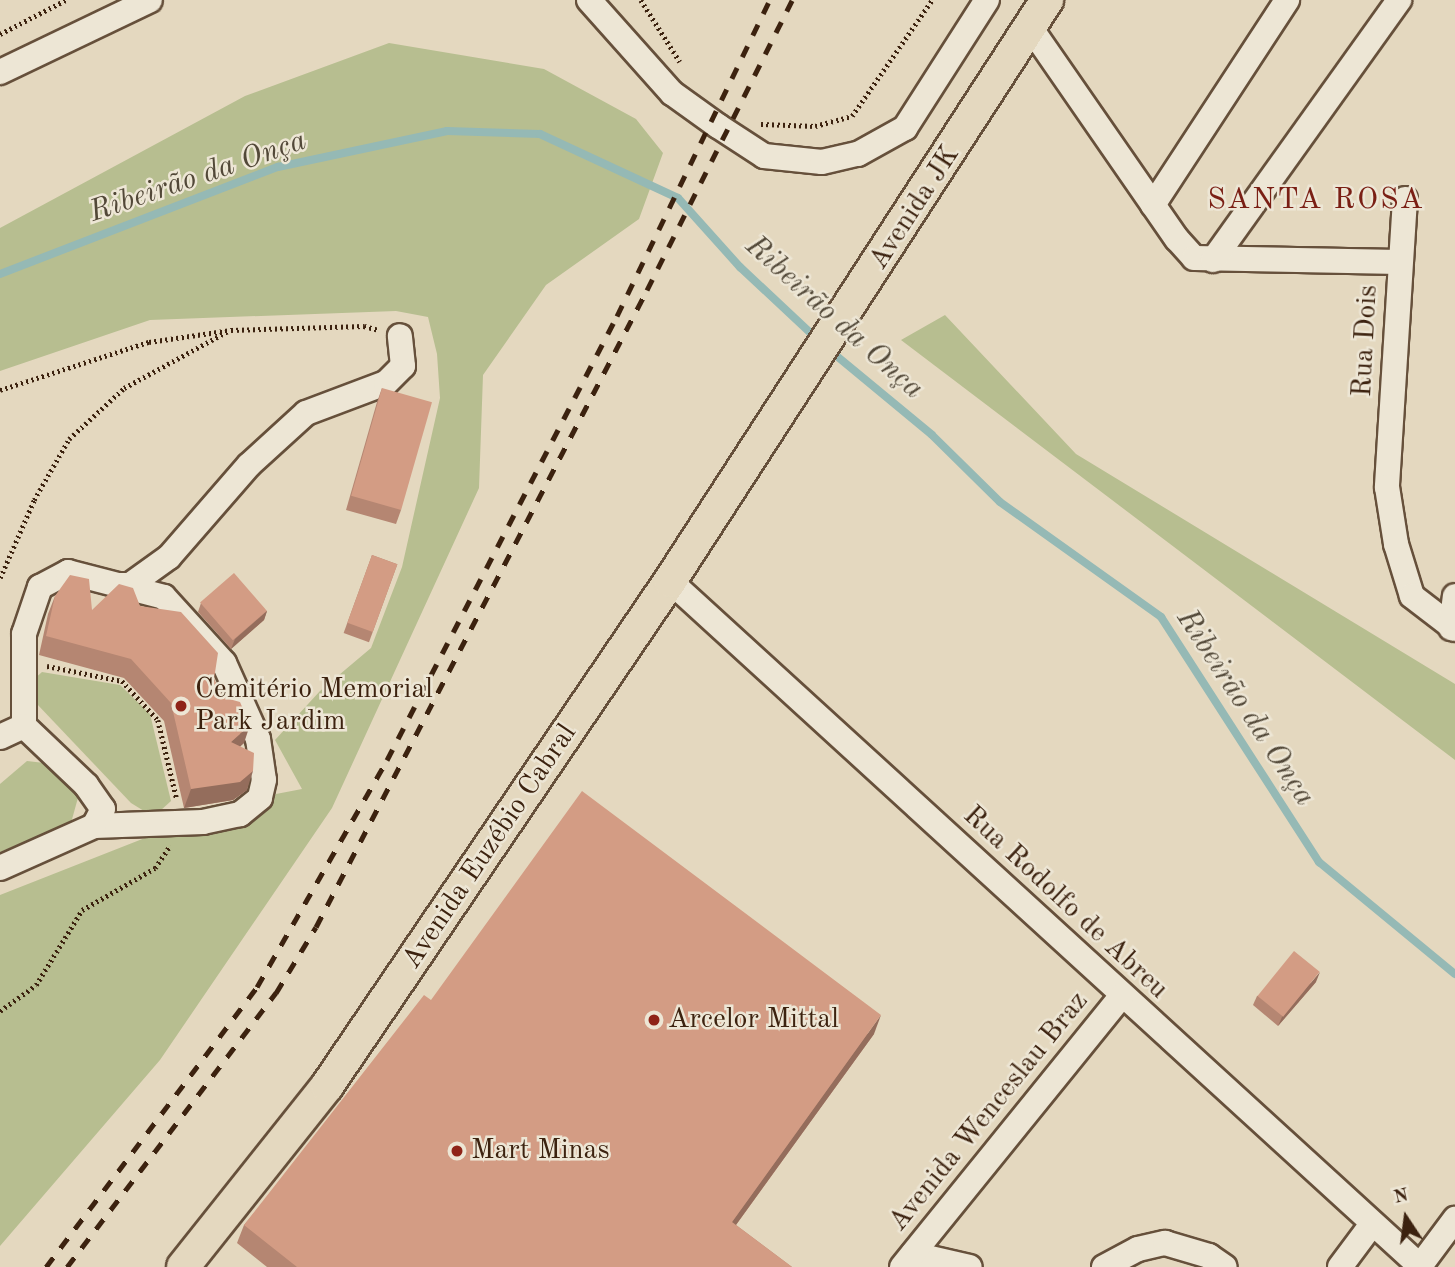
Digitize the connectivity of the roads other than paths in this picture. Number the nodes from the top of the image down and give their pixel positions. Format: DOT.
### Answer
graph roads {
  1 [pos="150,0"];
  2 [pos="589,0"];
  3 [pos="987,0"];
  4 [pos="1047,0"];
  5 [pos="1287,0"];
  6 [pos="1399,0"];
  7 [pos="1030,27"];
  8 [pos="0,72"];
  9 [pos="1405,199"];
  10 [pos="1153,205"];
  11 [pos="1213,260"];
  12 [pos="1400,262"];
  13 [pos="400,336"];
  14 [pos="780,414"];
  15 [pos="191,532"];
  16 [pos="670,581"];
  17 [pos="116,585"];
  18 [pos="1455,596"];
  19 [pos="174,608"];
  20 [pos="1453,628"];
  21 [pos="24,726"];
  22 [pos="0,737"];
  23 [pos="94,826"];
  24 [pos="0,868"];
  25 [pos="1122,995"];
  26 [pos="1455,1219"];
  27 [pos="1372,1224"];
  28 [pos="908,1260"];
  29 [pos="1421,1266"];
  30 [pos="183,1267"];
  31 [pos="970,1267"];
  32 [pos="1104,1267"];
  33 [pos="1226,1267"];
  34 [pos="1340,1267"];
  1 -- 8 [label="street"];
  2 -- 3 [label="street"];
  4 -- 7 [label="main road, Avenida JK"];
  5 -- 10 [label="street"];
  6 -- 11 [label="street"];
  7 -- 10 [label="street"];
  7 -- 14 [label="main road, Avenida JK"];
  9 -- 12 [label="street, Rua Dois"];
  10 -- 11 [label="street"];
  11 -- 12 [label="street"];
  12 -- 20 [label="street, Rua Dois"];
  13 -- 15 [label="street"];
  14 -- 16 [label="main road, Avenida Euzébio Cabral"];
  15 -- 17 [label="street"];
  15 -- 19 [label="street"];
  16 -- 25 [label="street, Rua Rodolfo de Abreu"];
  16 -- 30 [label="main road, Avenida Euzébio Cabral"];
  17 -- 19 [label="street"];
  17 -- 21 [label="street"];
  18 -- 20 [label="street"];
  19 -- 23 [label="street"];
  21 -- 22 [label="street"];
  21 -- 23 [label="street"];
  23 -- 24 [label="street"];
  25 -- 27 [label="street, Rua Rodolfo de Abreu"];
  25 -- 28 [label="street, Avenida Wenceslau Braz"];
  26 -- 29 [label="street"];
  27 -- 29 [label="street, Rua Rodolfo de Abreu"];
  27 -- 34 [label="street"];
  28 -- 31 [label="street"];
  32 -- 33 [label="street"];
}
